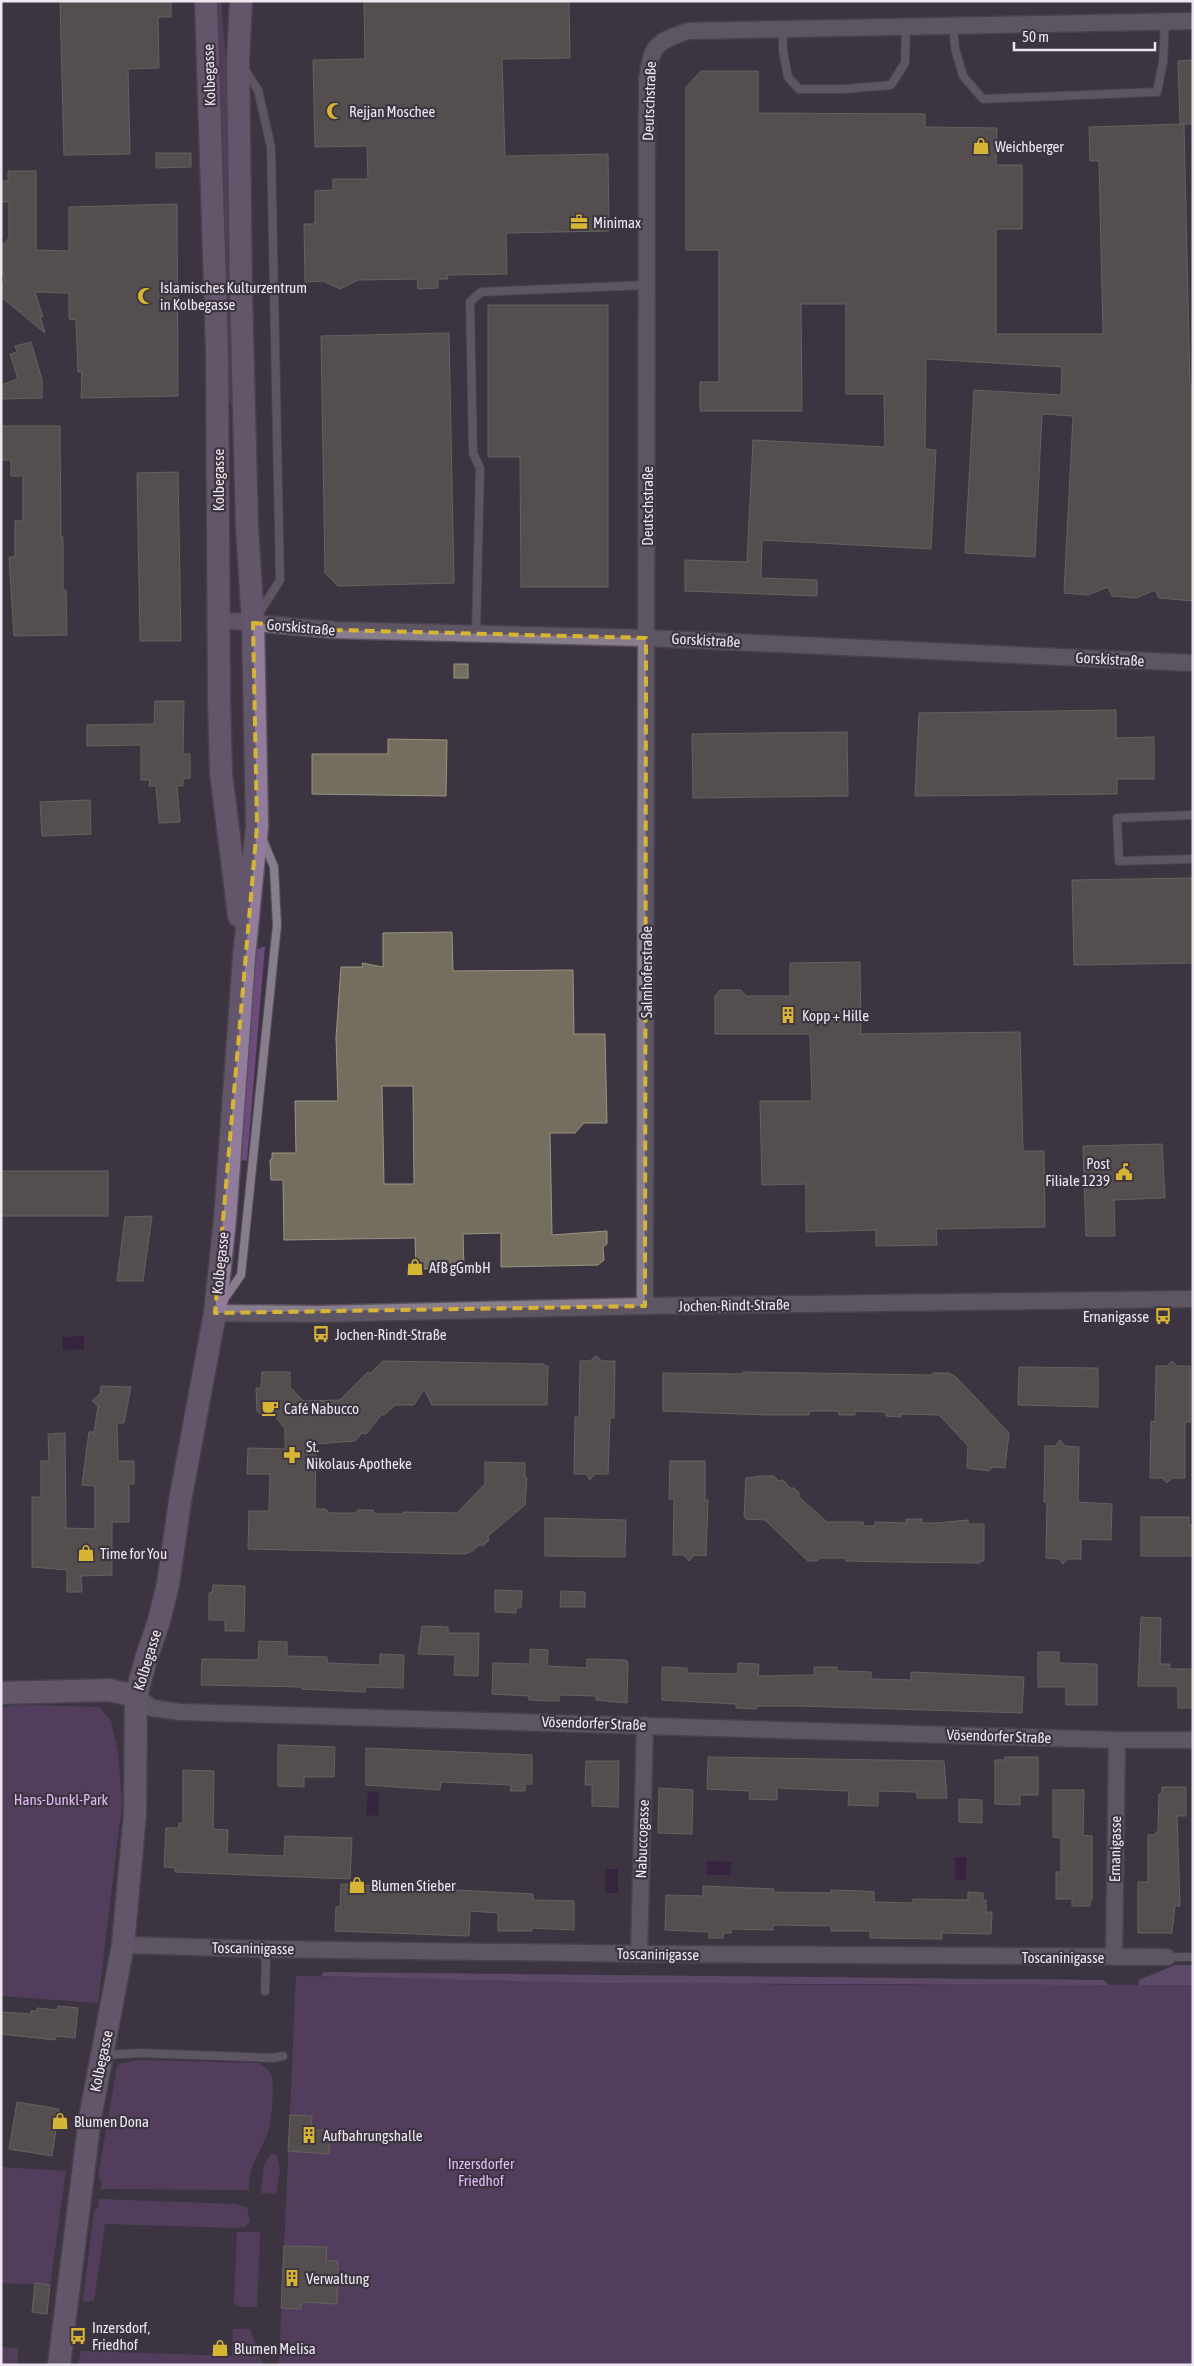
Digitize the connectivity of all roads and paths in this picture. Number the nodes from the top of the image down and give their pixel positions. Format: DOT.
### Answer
graph roads {
  1 [pos="206,1"];
  2 [pos="241,1"];
  3 [pos="1193,21"];
  4 [pos="1165,22"];
  5 [pos="953,26"];
  6 [pos="906,27"];
  7 [pos="783,29"];
  8 [pos="238,60"];
  9 [pos="648,285"];
  10 [pos="219,620"];
  11 [pos="253,623"];
  12 [pos="476,633"];
  13 [pos="646,638"];
  14 [pos="1193,663"];
  15 [pos="1193,815"];
  16 [pos="257,826"];
  17 [pos="1193,859"];
  18 [pos="244,957"];
  19 [pos="1193,1299"];
  20 [pos="645,1306"];
  21 [pos="215,1313"];
  22 [pos="1,1693"];
  23 [pos="136,1696"];
  24 [pos="645,1725"];
  25 [pos="1117,1740"];
  26 [pos="1193,1740"];
  27 [pos="123,1945"];
  28 [pos="262,1949"];
  29 [pos="638,1954"];
  30 [pos="1114,1957"];
  31 [pos="1167,1957"];
  32 [pos="1193,1957"];
  33 [pos="265,1991"];
  34 [pos="102,2056"];
  35 [pos="283,2056"];
  36 [pos="59,2365"];
  1 -- 10 [label="main road, Kolbegasse"];
  2 -- 8 [label="main road, Kolbegasse"];
  3 -- 4 [label="street, Deutschstraße"];
  4 -- 5 [label="street, Deutschstraße"];
  4 -- 5 [label="lane"];
  5 -- 6 [label="street, Deutschstraße"];
  6 -- 7 [label="street, Deutschstraße"];
  6 -- 7 [label="lane"];
  7 -- 9 [label="street, Deutschstraße"];
  8 -- 11 [label="main road, Kolbegasse"];
  8 -- 11 [label="lane"];
  9 -- 12 [label="lane"];
  9 -- 13 [label="street, Deutschstraße"];
  10 -- 11 [label="street, Gorskistraße"];
  10 -- 18 [label="main road, Kolbegasse"];
  11 -- 12 [label="street, Gorskistraße"];
  11 -- 16 [label="main road, Kolbegasse"];
  12 -- 13 [label="street, Gorskistraße"];
  13 -- 14 [label="street, Gorskistraße"];
  13 -- 20 [label="street, Salmhoferstraße"];
  15 -- 17 [label="lane"];
  16 -- 18 [label="main road, Kolbegasse"];
  16 -- 21 [label="lane"];
  18 -- 21 [label="main road, Kolbegasse"];
  19 -- 20 [label="street, Jochen-Rindt-Straße"];
  20 -- 21 [label="street, Jochen-Rindt-Straße"];
  21 -- 23 [label="main road, Kolbegasse"];
  22 -- 23 [label="main road, Vösendorfer Straße"];
  23 -- 24 [label="street, Vösendorfer Straße"];
  23 -- 27 [label="main road, Kolbegasse"];
  24 -- 25 [label="street, Vösendorfer Straße"];
  24 -- 29 [label="street, Nabuccogasse"];
  25 -- 26 [label="street, Vösendorfer Straße"];
  25 -- 30 [label="street, Ernanigasse"];
  27 -- 28 [label="street, Toscaninigasse"];
  27 -- 34 [label="main road, Kolbegasse"];
  28 -- 29 [label="street, Toscaninigasse"];
  28 -- 33 [label="lane"];
  29 -- 30 [label="street, Toscaninigasse"];
  30 -- 31 [label="street, Toscaninigasse"];
  31 -- 32 [label="lane, Toscaninigasse"];
  34 -- 35 [label="lane"];
  34 -- 36 [label="main road, Kolbegasse"];
}
